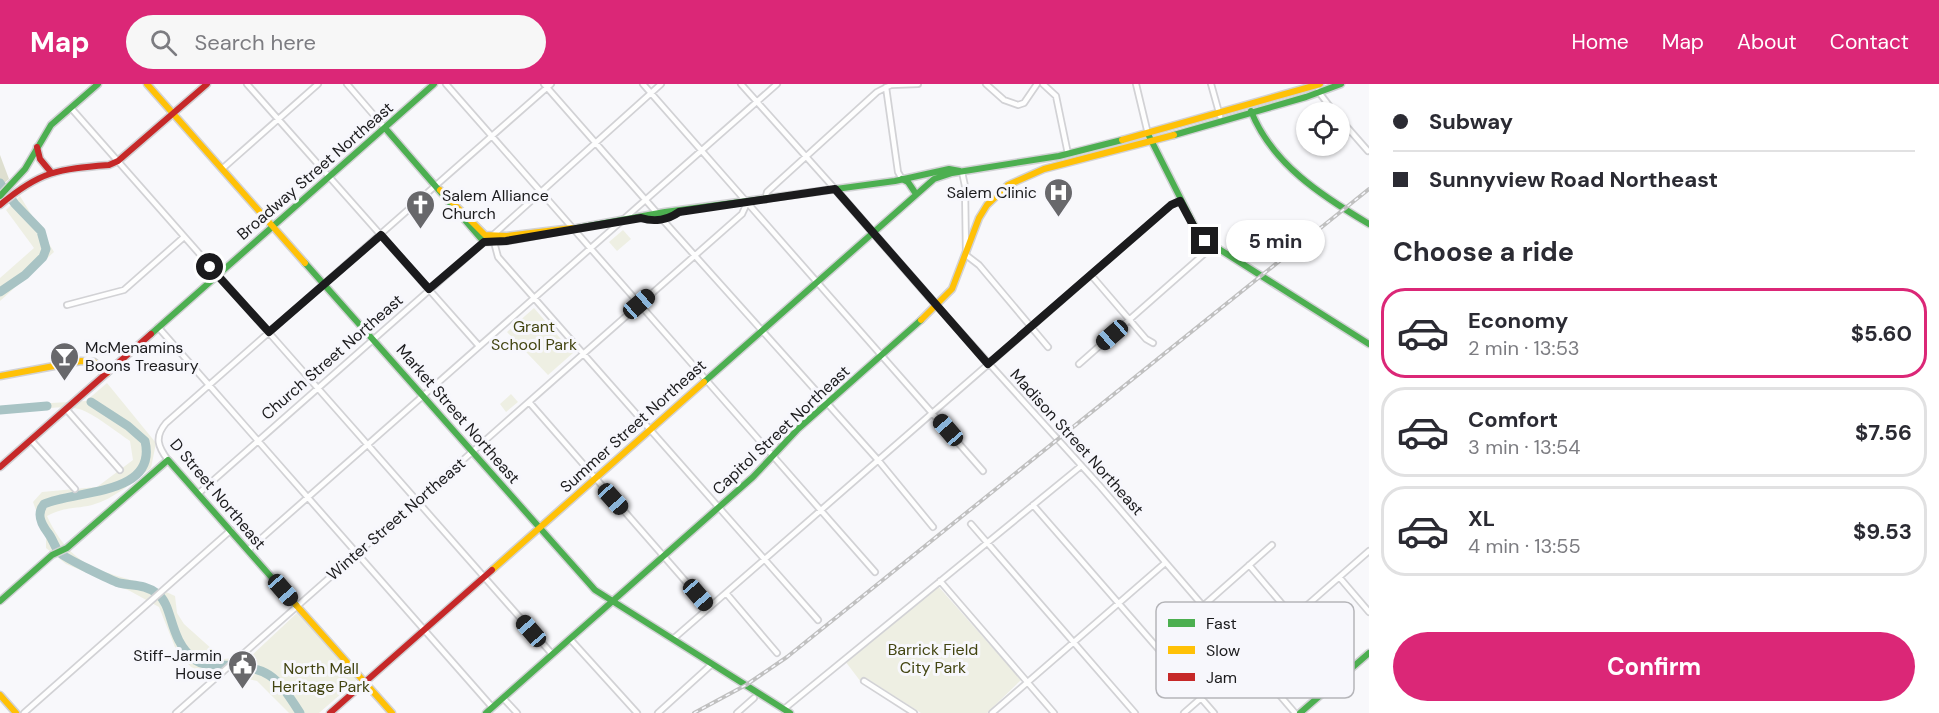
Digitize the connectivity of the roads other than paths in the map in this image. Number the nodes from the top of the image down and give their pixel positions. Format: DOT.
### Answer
graph roads {
  1 [pos="98,84"];
  2 [pos="147,84"];
  3 [pos="207,84"];
  4 [pos="247,84"];
  5 [pos="318,84"];
  6 [pos="346,84"];
  7 [pos="434,84"];
  8 [pos="446,84"];
  9 [pos="643,84"];
  10 [pos="662,84"];
  11 [pos="741,84"];
  12 [pos="777,84"];
  13 [pos="918,84"];
  14 [pos="986,84"];
  15 [pos="1037,84"];
  16 [pos="1043,84"];
  17 [pos="1136,84"];
  18 [pos="1211,84"];
  19 [pos="1288,84"];
  20 [pos="1341,84"];
  21 [pos="548,85"];
  22 [pos="1318,85"];
  23 [pos="886,86"];
  24 [pos="651,93"];
  25 [pos="1319,93"];
  26 [pos="1290,94"];
  27 [pos="756,102"];
  28 [pos="1292,102"];
  29 [pos="1326,102"];
  30 [pos="1250,105"];
  31 [pos="71,108"];
  32 [pos="1252,113"];
  33 [pos="173,114"];
  34 [pos="1219,115"];
  35 [pos="278,119"];
  36 [pos="1221,123"];
  37 [pos="385,128"];
  38 [pos="1350,130"];
  39 [pos="1148,135"];
  40 [pos="492,136"];
  41 [pos="596,142"];
  42 [pos="1151,142"];
  43 [pos="1100,146"];
  44 [pos="37,147"];
  45 [pos="702,150"];
  46 [pos="1368,151"];
  47 [pos="1068,154"];
  48 [pos="806,157"];
  49 [pos="118,161"];
  50 [pos="1071,162"];
  51 [pos="222,169"];
  52 [pos="50,171"];
  53 [pos="1035,171"];
  54 [pos="962,172"];
  55 [pos="328,177"];
  56 [pos="902,178"];
  57 [pos="14,187"];
  58 [pos="438,188"];
  59 [pos="835,189"];
  60 [pos="540,191"];
  61 [pos="916,194"];
  62 [pos="0,196"];
  63 [pos="646,199"];
  64 [pos="765,200"];
  65 [pos="1180,201"];
  66 [pos="747,202"];
  67 [pos="0,205"];
  68 [pos="660,216"];
  69 [pos="621,221"];
  70 [pos="1369,224"];
  71 [pos="273,225"];
  72 [pos="572,228"];
  73 [pos="872,233"];
  74 [pos="381,235"];
  75 [pos="184,237"];
  76 [pos="493,239"];
  77 [pos="484,242"];
  78 [pos="1213,246"];
  79 [pos="590,249"];
  80 [pos="695,255"];
  81 [pos="966,255"];
  82 [pos="218,275"];
  83 [pos="1091,275"];
  84 [pos="817,281"];
  85 [pos="324,284"];
  86 [pos="429,289"];
  87 [pos="535,298"];
  88 [pos="639,304"];
  89 [pos="67,305"];
  90 [pos="937,306"];
  91 [pos="1129,320"];
  92 [pos="1032,326"];
  93 [pos="158,327"];
  94 [pos="762,330"];
  95 [pos="269,332"];
  96 [pos="373,338"];
  97 [pos="1153,343"];
  98 [pos="1369,344"];
  99 [pos="479,346"];
  100 [pos="1048,347"];
  101 [pos="584,354"];
  102 [pos="882,355"];
  103 [pos="988,364"];
  104 [pos="1079,364"];
  105 [pos="107,373"];
  106 [pos="0,376"];
  107 [pos="706,380"];
  108 [pos="208,386"];
  109 [pos="318,387"];
  110 [pos="424,395"];
  111 [pos="529,402"];
  112 [pos="827,404"];
  113 [pos="66,409"];
  114 [pos="932,412"];
  115 [pos="650,429"];
  116 [pos="31,440"];
  117 [pos="256,440"];
  118 [pos="369,444"];
  119 [pos="473,451"];
  120 [pos="772,456"];
  121 [pos="168,460"];
  122 [pos="878,460"];
  123 [pos="1081,466"];
  124 [pos="0,467"];
  125 [pos="120,470"];
  126 [pos="983,471"];
  127 [pos="595,478"];
  128 [pos="75,489"];
  129 [pos="199,493"];
  130 [pos="307,497"];
  131 [pos="418,500"];
  132 [pos="1033,504"];
  133 [pos="719,507"];
  134 [pos="821,510"];
  135 [pos="971,524"];
  136 [pos="539,527"];
  137 [pos="933,527"];
  138 [pos="231,530"];
  139 [pos="987,542"];
  140 [pos="1272,545"];
  141 [pos="248,550"];
  142 [pos="1369,551"];
  143 [pos="357,553"];
  144 [pos="663,556"];
  145 [pos="765,558"];
  146 [pos="1165,563"];
  147 [pos="1249,565"];
  148 [pos="875,572"];
  149 [pos="484,576"];
  150 [pos="1340,578"];
  151 [pos="940,581"];
  152 [pos="726,592"];
  153 [pos="0,601"];
  154 [pos="612,601"];
  155 [pos="1199,602"];
  156 [pos="1207,602"];
  157 [pos="1280,602"];
  158 [pos="1311,602"];
  159 [pos="1118,604"];
  160 [pos="297,606"];
  161 [pos="708,608"];
  162 [pos="1369,612"];
  163 [pos="818,620"];
  164 [pos="424,629"];
  165 [pos="570,639"];
  166 [pos="673,639"];
  167 [pos="1073,642"];
  168 [pos="1156,647"];
  169 [pos="777,653"];
  170 [pos="1369,653"];
  171 [pos="552,654"];
  172 [pos="712,664"];
  173 [pos="1354,666"];
  174 [pos="364,681"];
  175 [pos="864,681"];
  176 [pos="1028,682"];
  177 [pos="0,695"];
  178 [pos="503,698"];
  179 [pos="754,698"];
  180 [pos="1202,698"];
  181 [pos="1282,698"];
  182 [pos="1317,698"];
  183 [pos="492,707"];
  184 [pos="787,711"];
  185 [pos="16,713"];
  186 [pos="24,713"];
  187 [pos="176,713"];
  188 [pos="330,713"];
  189 [pos="392,713"];
  190 [pos="486,713"];
  191 [pos="517,713"];
  192 [pos="637,713"];
  193 [pos="658,713"];
  194 [pos="737,713"];
  195 [pos="914,713"];
  196 [pos="992,713"];
  197 [pos="1054,713"];
  198 [pos="1135,713"];
  199 [pos="1184,713"];
  200 [pos="1214,713"];
  201 [pos="1295,713"];
  202 [pos="1300,713"];
  1 -- 31 [label="main road"];
  2 -- 33 [label="main road, Market Street Northeast"];
  3 -- 33 [label="main road"];
  4 -- 35 [label="street"];
  5 -- 35 [label="street"];
  6 -- 37 [label="street"];
  7 -- 37 [label="main road, Broadway Street Northeast"];
  8 -- 40 [label="street"];
  9 -- 24 [label="street"];
  10 -- 24 [label="street"];
  11 -- 27 [label="street, Madison Street Northeast"];
  12 -- 27 [label="street"];
  13 -- 23 [label="street"];
  14 -- 15 [label="street"];
  16 -- 47 [label="street"];
  17 -- 39 [label="street"];
  18 -- 34 [label="street"];
  19 -- 26 [label="street"];
  20 -- 25 [label="main road"];
  21 -- 40 [label="street"];
  21 -- 41 [label="street"];
  22 -- 25 [label="street"];
  22 -- 26 [label="main road"];
  23 -- 48 [label="street"];
  23 -- 56 [label="street"];
  24 -- 41 [label="street"];
  24 -- 45 [label="street"];
  25 -- 28 [label="main road"];
  25 -- 29 [label="street"];
  26 -- 28 [label="street"];
  26 -- 30 [label="main road"];
  27 -- 45 [label="street"];
  27 -- 48 [label="street, Madison Street Northeast"];
  28 -- 32 [label="main road"];
  30 -- 32 [label="main road"];
  30 -- 34 [label="main road"];
  31 -- 44 [label="main road"];
  31 -- 49 [label="street"];
  32 -- 36 [label="main road"];
  32 -- 70 [label="main road"];
  33 -- 49 [label="main road"];
  33 -- 51 [label="main road, Market Street Northeast"];
  34 -- 36 [label="street"];
  34 -- 39 [label="main road"];
  35 -- 51 [label="street"];
  35 -- 55 [label="street"];
  36 -- 42 [label="main road"];
  37 -- 55 [label="main road, Broadway Street Northeast"];
  37 -- 58 [label="main road"];
  38 -- 46 [label="street"];
  39 -- 42 [label="main road"];
  39 -- 43 [label="main road"];
  40 -- 58 [label="street"];
  40 -- 60 [label="street"];
  41 -- 60 [label="street"];
  41 -- 63 [label="street"];
  42 -- 50 [label="main road"];
  42 -- 65 [label="main road"];
  43 -- 47 [label="main road"];
  43 -- 50 [label="main road"];
  44 -- 52 [label="main road"];
  44 -- 57 [label="main road"];
  45 -- 63 [label="street"];
  45 -- 66 [label="street"];
  47 -- 53 [label="main road"];
  47 -- 54 [label="main road"];
  48 -- 59 [label="street, Madison Street Northeast"];
  48 -- 64 [label="street"];
  49 -- 52 [label="main road"];
  49 -- 75 [label="street"];
  50 -- 53 [label="main road, Capitol Street Northeast"];
  51 -- 71 [label="main road, Market Street Northeast"];
  52 -- 57 [label="main road"];
  53 -- 81 [label="main road, Capitol Street Northeast"];
  54 -- 56 [label="main road"];
  54 -- 61 [label="main road, Summer Street Northeast"];
  54 -- 81 [label="street"];
  55 -- 71 [label="main road, Broadway Street Northeast"];
  55 -- 74 [label="street"];
  56 -- 59 [label="main road"];
  56 -- 61 [label="main road"];
  57 -- 62 [label="main road"];
  57 -- 67 [label="main road"];
  58 -- 74 [label="street"];
  58 -- 76 [label="main road"];
  58 -- 77 [label="main road"];
  59 -- 64 [label="main road"];
  59 -- 73 [label="main road, Madison Street Northeast"];
  60 -- 72 [label="street"];
  60 -- 76 [label="street"];
  61 -- 73 [label="main road, Summer Street Northeast"];
  63 -- 68 [label="street"];
  63 -- 69 [label="street"];
  64 -- 66 [label="main road"];
  65 -- 78 [label="main road"];
  65 -- 83 [label="street"];
  66 -- 68 [label="main road"];
  66 -- 80 [label="street, Winter Street Northeast"];
  66 -- 84 [label="street"];
  68 -- 69 [label="main road"];
  68 -- 80 [label="street"];
  69 -- 72 [label="main road"];
  69 -- 79 [label="street"];
  71 -- 82 [label="main road, Broadway Street Northeast"];
  71 -- 85 [label="main road, Market Street Northeast"];
  72 -- 76 [label="main road"];
  72 -- 79 [label="street"];
  73 -- 84 [label="main road, Summer Street Northeast"];
  73 -- 90 [label="main road, Madison Street Northeast"];
  74 -- 85 [label="street"];
  74 -- 86 [label="street"];
  75 -- 82 [label="street"];
  75 -- 89 [label="street"];
  76 -- 77 [label="main road"];
  76 -- 87 [label="street"];
  77 -- 86 [label="street, Church Street Northeast"];
  78 -- 91 [label="street"];
  78 -- 98 [label="main road"];
  79 -- 87 [label="street"];
  79 -- 88 [label="street"];
  80 -- 88 [label="street, Winter Street Northeast"];
  80 -- 94 [label="street"];
  81 -- 90 [label="main road, Capitol Street Northeast"];
  81 -- 92 [label="street"];
  82 -- 93 [label="main road, Broadway Street Northeast"];
  82 -- 95 [label="street"];
  83 -- 91 [label="street"];
  83 -- 92 [label="street"];
  84 -- 94 [label="main road, Summer Street Northeast"];
  84 -- 102 [label="street"];
  85 -- 95 [label="street"];
  85 -- 96 [label="main road, Market Street Northeast"];
  86 -- 96 [label="street, Church Street Northeast"];
  86 -- 99 [label="street"];
  87 -- 99 [label="street"];
  87 -- 101 [label="street"];
  88 -- 101 [label="street, Winter Street Northeast"];
  88 -- 107 [label="street"];
  90 -- 102 [label="main road, Capitol Street Northeast"];
  90 -- 103 [label="street, Madison Street Northeast"];
  91 -- 97 [label="street"];
  91 -- 104 [label="street"];
  92 -- 100 [label="street"];
  92 -- 103 [label="street"];
  93 -- 105 [label="main road, Broadway Street Northeast"];
  93 -- 108 [label="street"];
  94 -- 107 [label="main road, Summer Street Northeast"];
  94 -- 112 [label="street"];
  95 -- 108 [label="street"];
  95 -- 109 [label="street"];
  96 -- 109 [label="street, Church Street Northeast"];
  96 -- 110 [label="main road, Market Street Northeast"];
  99 -- 110 [label="street"];
  101 -- 111 [label="street, Winter Street Northeast"];
  101 -- 115 [label="street"];
  102 -- 112 [label="main road, Capitol Street Northeast"];
  102 -- 114 [label="street"];
  103 -- 114 [label="street"];
  103 -- 123 [label="street, Madison Street Northeast"];
  105 -- 106 [label="main road"];
  105 -- 113 [label="main road, Broadway Street Northeast"];
  107 -- 115 [label="main road, Summer Street Northeast"];
  107 -- 120 [label="street"];
  108 -- 117 [label="street"];
  108 -- 121 [label="street, D Street Northeast"];
  109 -- 117 [label="street, Church Street Northeast"];
  109 -- 118 [label="street"];
  110 -- 118 [label="street"];
  110 -- 119 [label="main road, Market Street Northeast"];
  111 -- 119 [label="street, Winter Street Northeast"];
  111 -- 127 [label="street"];
  112 -- 120 [label="main road, Capitol Street Northeast"];
  112 -- 122 [label="street"];
  113 -- 116 [label="main road, Broadway Street Northeast"];
  113 -- 125 [label="street"];
  114 -- 122 [label="street"];
  114 -- 126 [label="street"];
  115 -- 127 [label="main road, Summer Street Northeast"];
  115 -- 133 [label="street"];
  116 -- 124 [label="main road, Broadway Street Northeast"];
  116 -- 128 [label="street"];
  117 -- 129 [label="street, Church Street Northeast"];
  117 -- 130 [label="street"];
  118 -- 130 [label="street"];
  118 -- 131 [label="street"];
  119 -- 131 [label="street, Winter Street Northeast"];
  119 -- 136 [label="main road, Market Street Northeast"];
  120 -- 133 [label="main road, Capitol Street Northeast"];
  120 -- 134 [label="street"];
  121 -- 129 [label="main road, D Street Northeast"];
  121 -- 153 [label="main road"];
  122 -- 134 [label="street"];
  122 -- 137 [label="street"];
  123 -- 132 [label="street"];
  123 -- 146 [label="street, Madison Street Northeast"];
  127 -- 136 [label="main road, Summer Street Northeast"];
  127 -- 144 [label="street"];
  129 -- 138 [label="main road, D Street Northeast"];
  130 -- 141 [label="street"];
  130 -- 143 [label="street"];
  131 -- 143 [label="street, Winter Street Northeast"];
  131 -- 149 [label="street"];
  132 -- 139 [label="street"];
  132 -- 159 [label="street"];
  133 -- 144 [label="main road, Capitol Street Northeast"];
  133 -- 145 [label="street"];
  134 -- 145 [label="street"];
  134 -- 148 [label="street"];
  135 -- 139 [label="street"];
  136 -- 149 [label="main road, Summer Street Northeast"];
  136 -- 154 [label="main road, Market Street Northeast"];
  138 -- 141 [label="main road, D Street Northeast"];
  138 -- 186 [label="street"];
  139 -- 151 [label="street"];
  139 -- 167 [label="street"];
  140 -- 147 [label="street"];
  141 -- 160 [label="main road, D Street Northeast"];
  142 -- 150 [label="street"];
  143 -- 160 [label="street, Winter Street Northeast"];
  143 -- 164 [label="street"];
  144 -- 154 [label="main road, Capitol Street Northeast"];
  144 -- 161 [label="street"];
  145 -- 152 [label="street"];
  145 -- 163 [label="street"];
  146 -- 155 [label="street, Madison Street Northeast"];
  146 -- 159 [label="street"];
  147 -- 156 [label="street"];
  147 -- 157 [label="street"];
  149 -- 164 [label="main road, Summer Street Northeast"];
  149 -- 171 [label="street"];
  150 -- 158 [label="street"];
  150 -- 162 [label="street"];
  151 -- 176 [label="street"];
  151 -- 184 [label="street"];
  152 -- 161 [label="street"];
  152 -- 169 [label="street"];
  154 -- 165 [label="main road, Capitol Street Northeast"];
  154 -- 166 [label="main road, Market Street Northeast"];
  159 -- 167 [label="street"];
  159 -- 168 [label="street"];
  160 -- 174 [label="main road, D Street Northeast"];
  160 -- 187 [label="street, Winter Street Northeast"];
  161 -- 166 [label="street"];
  164 -- 174 [label="main road, Summer Street Northeast"];
  164 -- 183 [label="street"];
  165 -- 171 [label="main road, Capitol Street Northeast"];
  165 -- 192 [label="street"];
  166 -- 172 [label="main road, Market Street Northeast"];
  167 -- 176 [label="street"];
  167 -- 198 [label="street"];
  170 -- 173 [label="main road"];
  171 -- 178 [label="main road, Capitol Street Northeast"];
  172 -- 184 [label="main road, Market Street Northeast"];
  172 -- 193 [label="street"];
  174 -- 188 [label="main road, Summer Street Northeast"];
  174 -- 189 [label="main road, D Street Northeast"];
  175 -- 195 [label="street"];
  176 -- 196 [label="street"];
  176 -- 197 [label="street"];
  177 -- 185 [label="main road"];
  178 -- 183 [label="main road, Capitol Street Northeast"];
  178 -- 191 [label="street"];
  179 -- 194 [label="street"];
  180 -- 199 [label="street"];
  180 -- 200 [label="street"];
  181 -- 201 [label="street, Madison Street Northeast"];
  182 -- 202 [label="main road"];
  183 -- 190 [label="main road, Capitol Street Northeast"];
}
